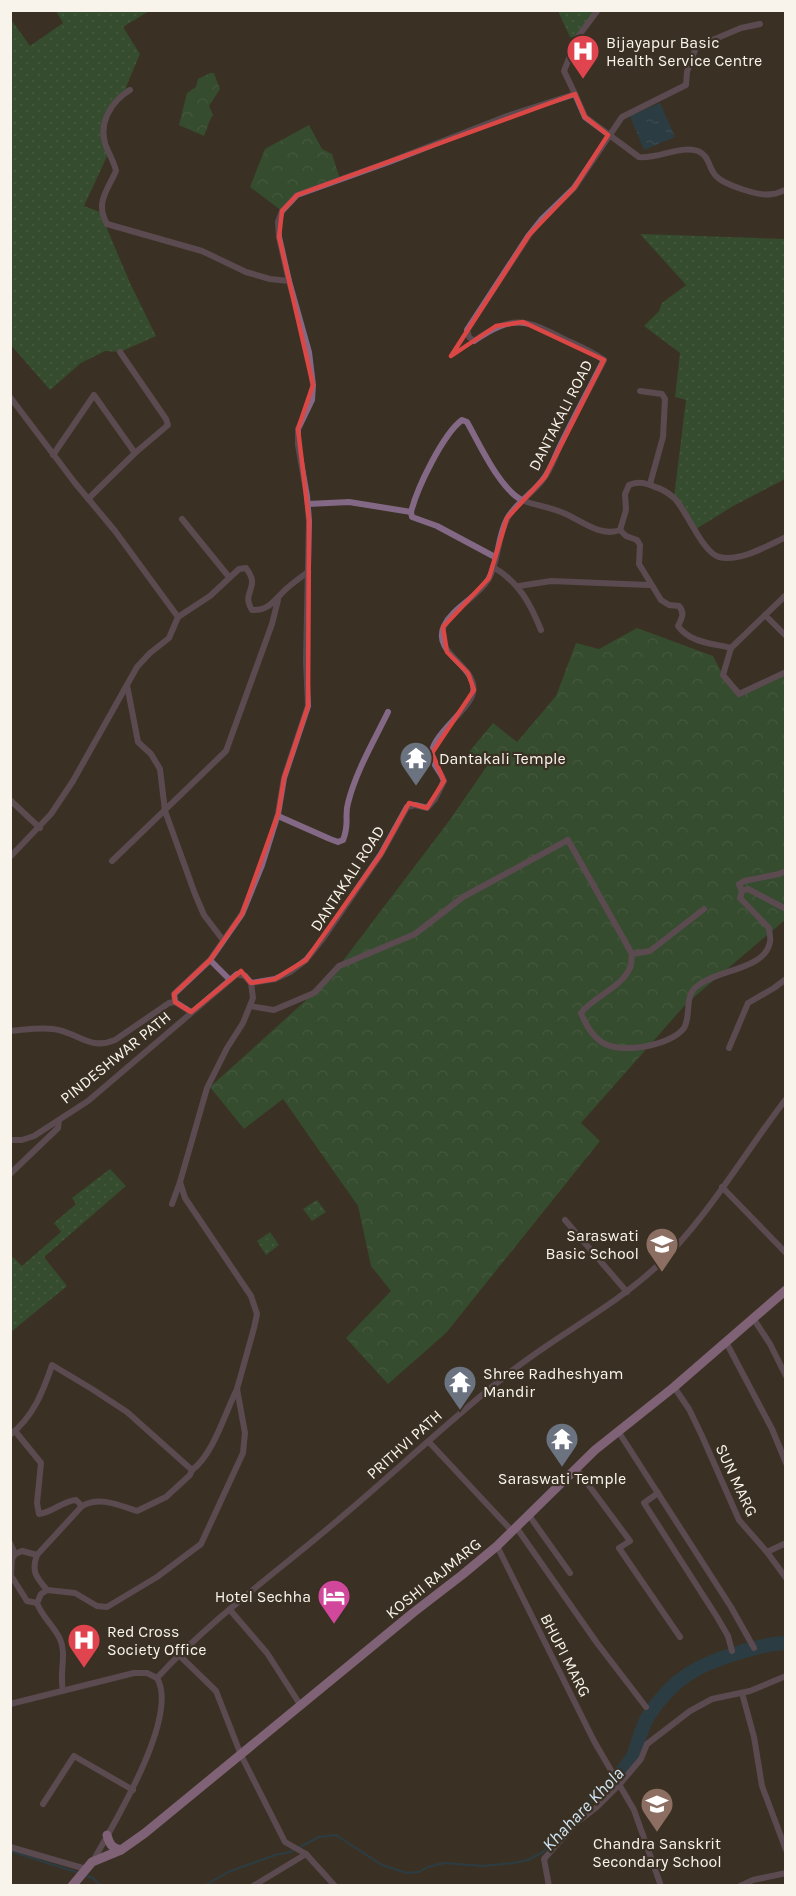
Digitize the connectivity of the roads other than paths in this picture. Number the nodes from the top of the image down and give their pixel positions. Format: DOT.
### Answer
graph roads {
  1 [pos="598,10"];
  2 [pos="760,24"];
  3 [pos="130,90"];
  4 [pos="575,94"];
  5 [pos="608,135"];
  6 [pos="786,190"];
  7 [pos="289,281"];
  8 [pos="120,352"];
  9 [pos="640,391"];
  10 [pos="10,397"];
  11 [pos="135,453"];
  12 [pos="53,455"];
  13 [pos="650,484"];
  14 [pos="88,499"];
  15 [pos="522,500"];
  16 [pos="308,504"];
  17 [pos="411,512"];
  18 [pos="182,519"];
  19 [pos="620,530"];
  20 [pos="786,537"];
  21 [pos="495,557"];
  22 [pos="493,567"];
  23 [pos="308,572"];
  24 [pos="230,577"];
  25 [pos="650,585"];
  26 [pos="519,586"];
  27 [pos="786,594"];
  28 [pos="278,600"];
  29 [pos="765,615"];
  30 [pos="178,617"];
  31 [pos="541,630"];
  32 [pos="786,636"];
  33 [pos="731,648"];
  34 [pos="786,672"];
  35 [pos="126,684"];
  36 [pos="388,712"];
  37 [pos="10,800"];
  38 [pos="165,811"];
  39 [pos="278,816"];
  40 [pos="40,828"];
  41 [pos="10,857"];
  42 [pos="112,861"];
  43 [pos="786,871"];
  44 [pos="742,891"];
  45 [pos="704,909"];
  46 [pos="786,909"];
  47 [pos="224,940"];
  48 [pos="632,954"];
  49 [pos="210,960"];
  50 [pos="786,979"];
  51 [pos="230,980"];
  52 [pos="251,983"];
  53 [pos="175,1002"];
  54 [pos="250,1006"];
  55 [pos="191,1012"];
  56 [pos="10,1031"];
  57 [pos="729,1048"];
  58 [pos="786,1099"];
  59 [pos="59,1120"];
  60 [pos="10,1140"];
  61 [pos="10,1174"];
  62 [pos="180,1182"];
  63 [pos="722,1186"];
  64 [pos="172,1204"];
  65 [pos="565,1220"];
  66 [pos="786,1253"];
  67 [pos="786,1290"];
  68 [pos="627,1292"];
  69 [pos="753,1318"];
  70 [pos="726,1342"];
  71 [pos="786,1376"];
  72 [pos="674,1387"];
  73 [pos="237,1389"];
  74 [pos="618,1431"];
  75 [pos="13,1433"];
  76 [pos="429,1442"];
  77 [pos="786,1463"];
  78 [pos="576,1468"];
  79 [pos="192,1470"];
  80 [pos="658,1493"];
  81 [pos="82,1506"];
  82 [pos="528,1514"];
  83 [pos="514,1529"];
  84 [pos="10,1543"];
  85 [pos="786,1543"];
  86 [pos="497,1546"];
  87 [pos="767,1552"];
  88 [pos="15,1554"];
  89 [pos="37,1555"];
  90 [pos="570,1573"];
  91 [pos="11,1574"];
  92 [pos="786,1578"];
  93 [pos="47,1590"];
  94 [pos="37,1603"];
  95 [pos="231,1610"];
  96 [pos="680,1637"];
  97 [pos="754,1648"];
  98 [pos="732,1651"];
  99 [pos="178,1654"];
  100 [pos="786,1676"];
  101 [pos="157,1678"];
  102 [pos="63,1690"];
  103 [pos="742,1693"];
  104 [pos="10,1704"];
  105 [pos="301,1706"];
  106 [pos="646,1707"];
  107 [pos="241,1755"];
  108 [pos="619,1785"];
  109 [pos="133,1790"];
  110 [pos="43,1804"];
  111 [pos="107,1835"];
  112 [pos="10,1847"];
  113 [pos="121,1850"];
  114 [pos="786,1850"];
  115 [pos="304,1853"];
  116 [pos="85,1870"];
  117 [pos="786,1873"];
  118 [pos="72,1886"];
  119 [pos="253,1886"];
  120 [pos="335,1886"];
  121 [pos="549,1886"];
  122 [pos="661,1886"];
  123 [pos="740,1886"];
  1 -- 4 [label="street"];
  2 -- 5 [label="street"];
  3 -- 7 [label="street"];
  4 -- 5 [label="street"];
  4 -- 7 [label="street"];
  5 -- 6 [label="street"];
  5 -- 15 [label="street, DANTAKALI ROAD"];
  7 -- 16 [label="street"];
  8 -- 11 [label="street"];
  9 -- 13 [label="street"];
  10 -- 12 [label="street"];
  11 -- 12 [label="street"];
  11 -- 14 [label="street"];
  12 -- 14 [label="street"];
  13 -- 19 [label="street"];
  13 -- 20 [label="street"];
  14 -- 30 [label="street"];
  15 -- 17 [label="street"];
  15 -- 19 [label="street"];
  15 -- 21 [label="street, DANTAKALI ROAD"];
  16 -- 17 [label="street"];
  16 -- 23 [label="street"];
  17 -- 21 [label="street"];
  18 -- 24 [label="street"];
  19 -- 25 [label="street"];
  21 -- 22 [label="street, DANTAKALI ROAD"];
  22 -- 26 [label="street"];
  22 -- 52 [label="street, DANTAKALI ROAD"];
  23 -- 28 [label="street"];
  23 -- 39 [label="street"];
  24 -- 28 [label="street"];
  24 -- 30 [label="street"];
  25 -- 26 [label="street"];
  25 -- 33 [label="street"];
  26 -- 31 [label="street"];
  27 -- 29 [label="street"];
  28 -- 38 [label="street"];
  29 -- 32 [label="street"];
  29 -- 33 [label="street"];
  30 -- 35 [label="street"];
  33 -- 34 [label="street"];
  35 -- 38 [label="street"];
  35 -- 40 [label="street"];
  36 -- 39 [label="street"];
  37 -- 40 [label="street"];
  38 -- 42 [label="street"];
  38 -- 47 [label="street"];
  39 -- 47 [label="street"];
  40 -- 41 [label="street"];
  43 -- 44 [label="street"];
  44 -- 46 [label="street"];
  44 -- 48 [label="street"];
  45 -- 48 [label="street"];
  47 -- 49 [label="street"];
  48 -- 54 [label="street"];
  49 -- 51 [label="street"];
  49 -- 53 [label="street"];
  50 -- 57 [label="street"];
  51 -- 52 [label="street, DANTAKALI ROAD"];
  51 -- 55 [label="street, PINDESHWAR PATH"];
  52 -- 54 [label="street"];
  53 -- 55 [label="street"];
  53 -- 56 [label="street"];
  54 -- 62 [label="street"];
  55 -- 59 [label="street, PINDESHWAR PATH"];
  58 -- 63 [label="street, PRITHVI PATH"];
  59 -- 60 [label="street, PINDESHWAR PATH"];
  59 -- 61 [label="street"];
  62 -- 64 [label="street"];
  62 -- 73 [label="street"];
  63 -- 66 [label="street"];
  63 -- 68 [label="street, PRITHVI PATH"];
  65 -- 68 [label="street"];
  67 -- 69 [label="main road, KOSHI RAJMARG"];
  68 -- 76 [label="street, PRITHVI PATH"];
  69 -- 70 [label="main road, KOSHI RAJMARG"];
  69 -- 71 [label="street"];
  70 -- 72 [label="main road, KOSHI RAJMARG"];
  70 -- 77 [label="street"];
  72 -- 74 [label="main road, KOSHI RAJMARG"];
  72 -- 87 [label="street, SUN MARG"];
  73 -- 79 [label="street"];
  73 -- 93 [label="street"];
  74 -- 78 [label="main road, KOSHI RAJMARG"];
  74 -- 80 [label="street"];
  75 -- 79 [label="street"];
  75 -- 81 [label="street"];
  76 -- 83 [label="street"];
  76 -- 95 [label="street, PRITHVI PATH"];
  78 -- 82 [label="main road, KOSHI RAJMARG"];
  78 -- 96 [label="street"];
  79 -- 81 [label="street"];
  80 -- 97 [label="street"];
  80 -- 98 [label="street"];
  81 -- 89 [label="street"];
  82 -- 83 [label="main road, KOSHI RAJMARG"];
  82 -- 90 [label="street"];
  83 -- 86 [label="main road, KOSHI RAJMARG"];
  83 -- 106 [label="street"];
  84 -- 88 [label="street"];
  85 -- 87 [label="street"];
  86 -- 105 [label="main road, KOSHI RAJMARG"];
  86 -- 108 [label="street, BHUPI MARG"];
  87 -- 92 [label="street, SUN MARG"];
  88 -- 89 [label="street"];
  88 -- 91 [label="street"];
  89 -- 93 [label="street"];
  91 -- 94 [label="street"];
  93 -- 94 [label="street"];
  94 -- 102 [label="street"];
  95 -- 99 [label="street, PRITHVI PATH"];
  95 -- 105 [label="street"];
  99 -- 101 [label="street, PRITHVI PATH"];
  99 -- 107 [label="street"];
  100 -- 103 [label="street"];
  101 -- 102 [label="street"];
  101 -- 109 [label="street"];
  102 -- 104 [label="street"];
  103 -- 108 [label="street"];
  103 -- 114 [label="street"];
  105 -- 107 [label="main road, KOSHI RAJMARG"];
  107 -- 113 [label="main road, KOSHI RAJMARG"];
  107 -- 115 [label="street"];
  108 -- 121 [label="street"];
  108 -- 122 [label="street, BHUPI MARG"];
  109 -- 110 [label="street"];
  109 -- 111 [label="street"];
  111 -- 113 [label="main road"];
  111 -- 116 [label="street"];
  112 -- 116 [label="street"];
  113 -- 116 [label="main road, KOSHI RAJMARG"];
  115 -- 119 [label="street"];
  115 -- 120 [label="street"];
  116 -- 118 [label="main road, KOSHI RAJMARG"];
  117 -- 123 [label="street"];
}
